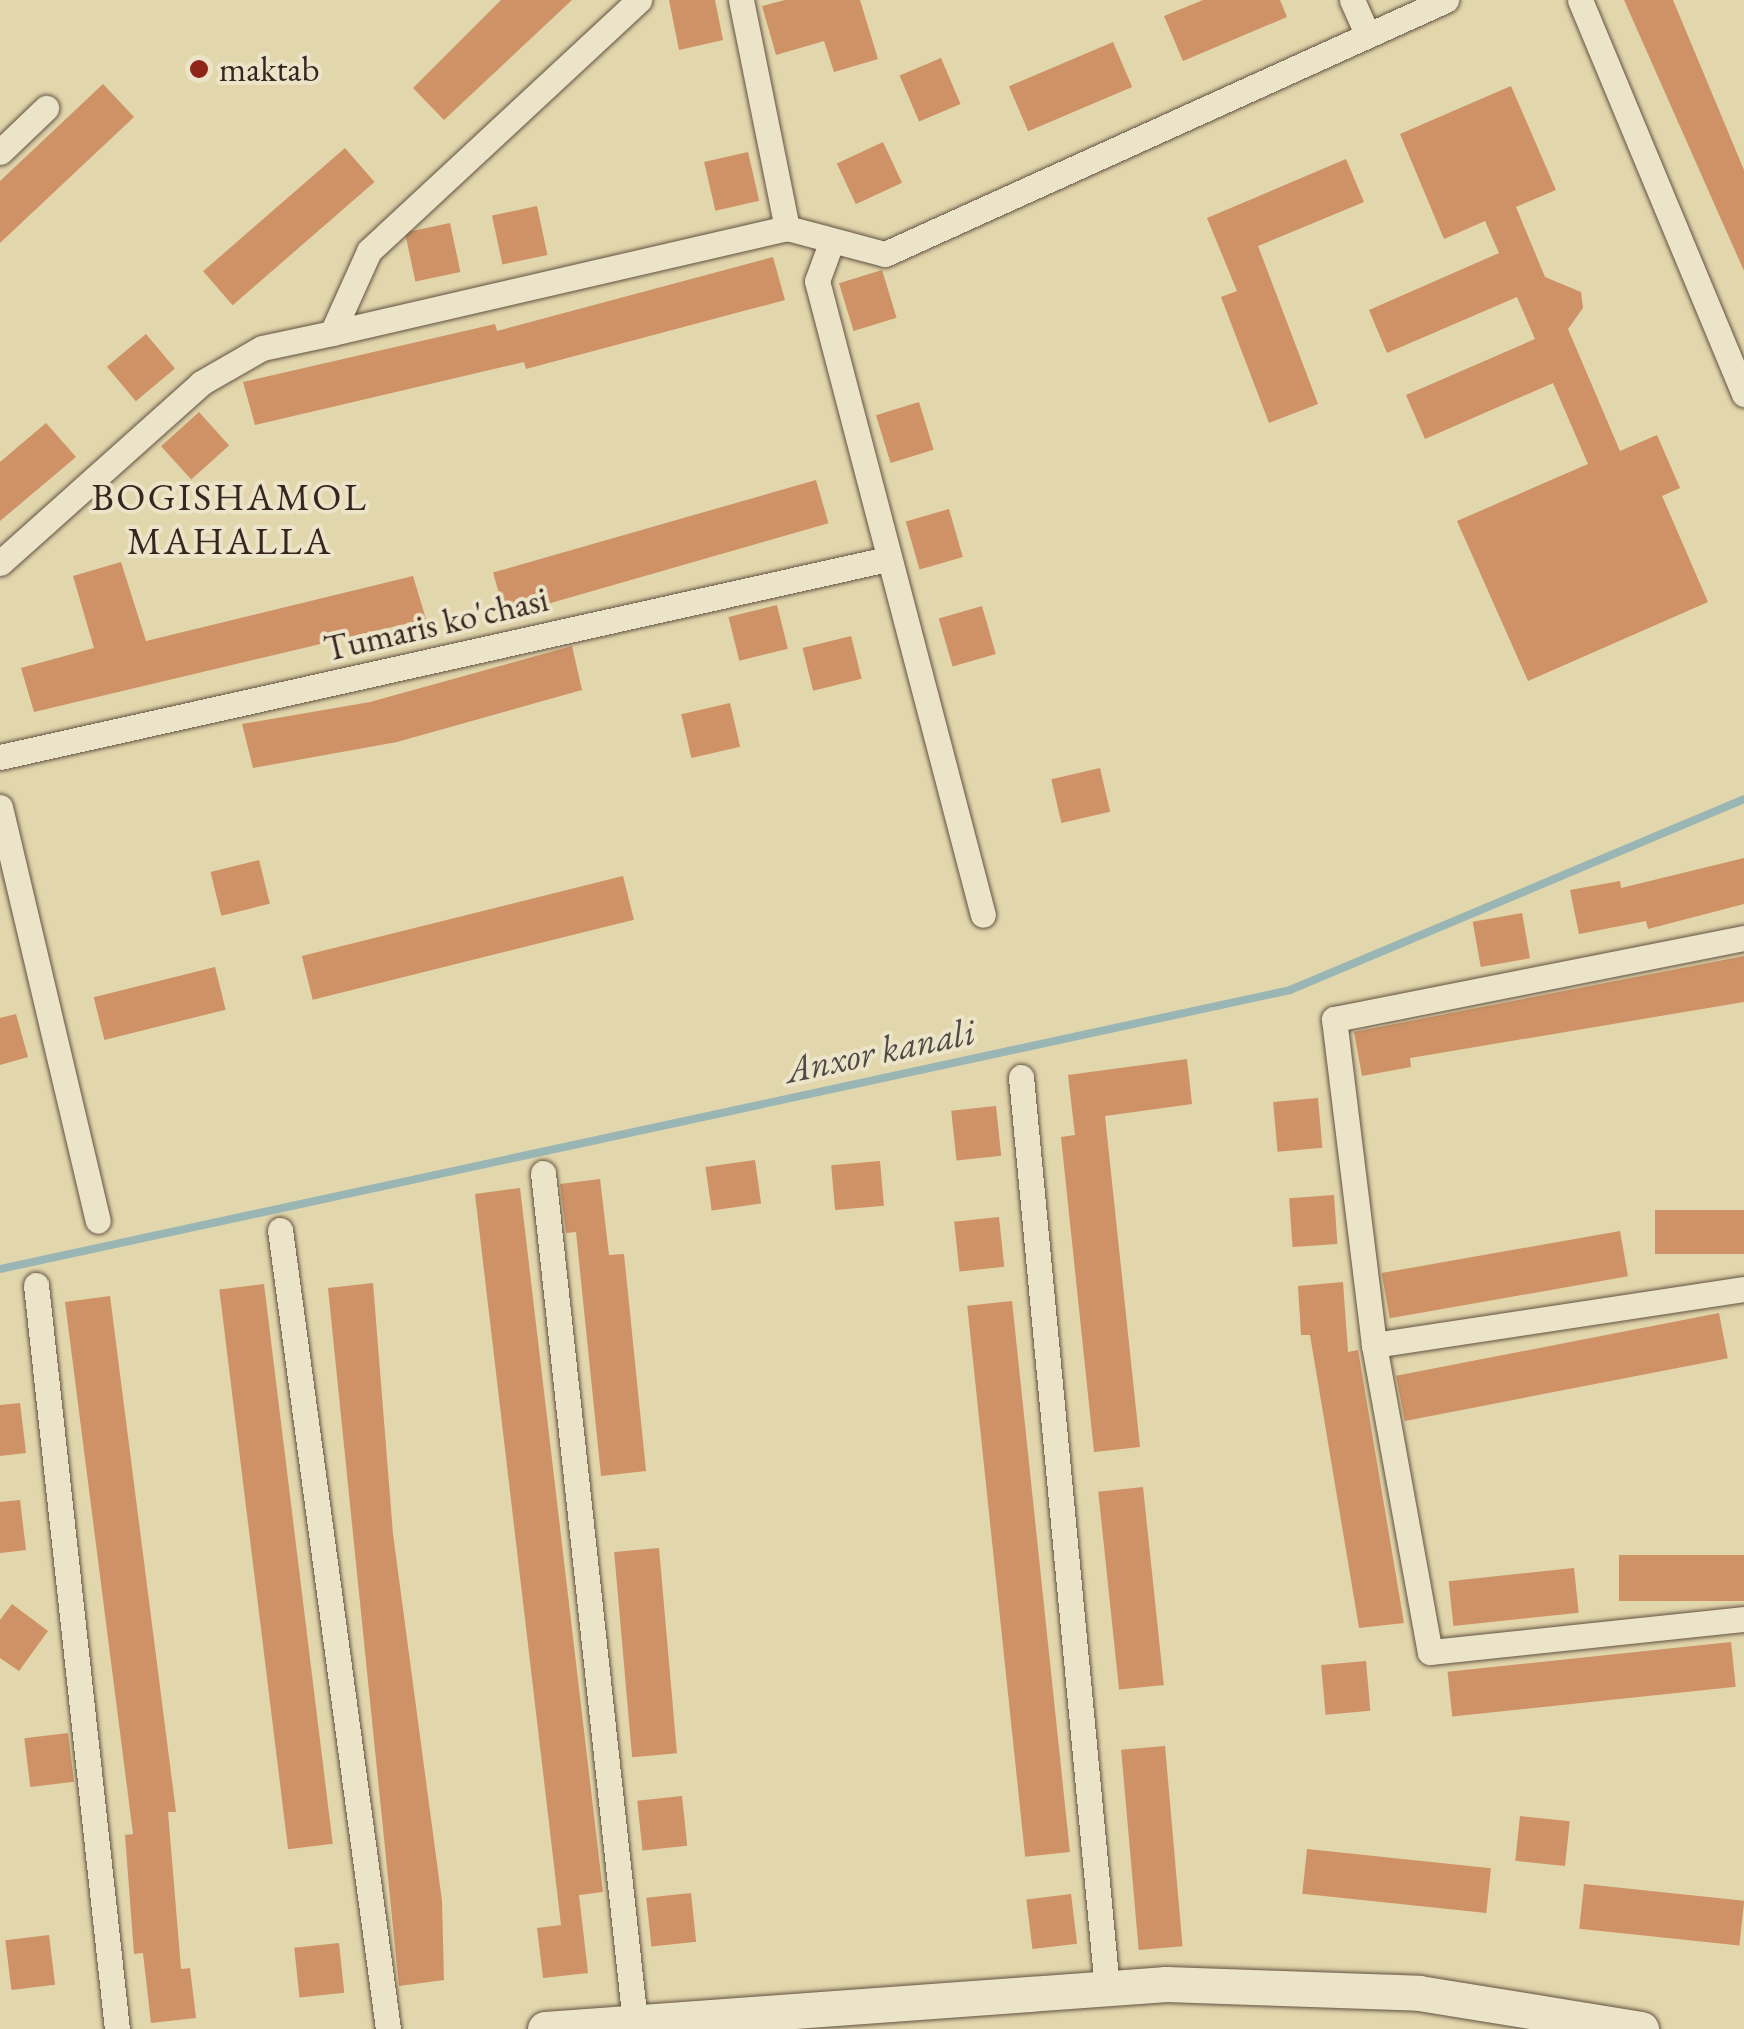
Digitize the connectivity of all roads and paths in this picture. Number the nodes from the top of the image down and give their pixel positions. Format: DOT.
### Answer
graph roads {
  1 [pos="639,0"];
  2 [pos="741,0"];
  3 [pos="1352,0"];
  4 [pos="1446,0"];
  5 [pos="1580,0"];
  6 [pos="1366,32"];
  7 [pos="46,108"];
  8 [pos="0,152"];
  9 [pos="787,228"];
  10 [pos="831,243"];
  11 [pos="332,333"];
  12 [pos="1744,394"];
  13 [pos="887,558"];
  14 [pos="0,564"];
  15 [pos="0,757"];
  16 [pos="0,807"];
  17 [pos="983,915"];
  18 [pos="1744,938"];
  19 [pos="1021,1077"];
  20 [pos="542,1173"];
  21 [pos="98,1220"];
  22 [pos="280,1230"];
  23 [pos="36,1285"];
  24 [pos="1744,1289"];
  25 [pos="1374,1345"];
  26 [pos="1744,1619"];
  27 [pos="1108,1988"];
  28 [pos="636,2022"];
  29 [pos="117,2029"];
  30 [pos="388,2029"];
  31 [pos="544,2029"];
  32 [pos="1641,2029"];
  1 -- 11 [label="street"];
  2 -- 9 [label="street"];
  3 -- 6 [label="street"];
  4 -- 6 [label="street"];
  5 -- 12 [label="street"];
  6 -- 10 [label="street"];
  7 -- 8 [label="street"];
  9 -- 10 [label="street"];
  9 -- 11 [label="street"];
  10 -- 13 [label="street"];
  11 -- 14 [label="street"];
  13 -- 15 [label="street, Tumaris ko'chasi"];
  13 -- 17 [label="street"];
  16 -- 21 [label="street"];
  18 -- 25 [label="street"];
  19 -- 27 [label="street"];
  20 -- 28 [label="street"];
  22 -- 30 [label="street"];
  23 -- 29 [label="street"];
  24 -- 25 [label="street"];
  25 -- 26 [label="street"];
  27 -- 28 [label="street"];
  27 -- 32 [label="street"];
  28 -- 31 [label="street"];
}
